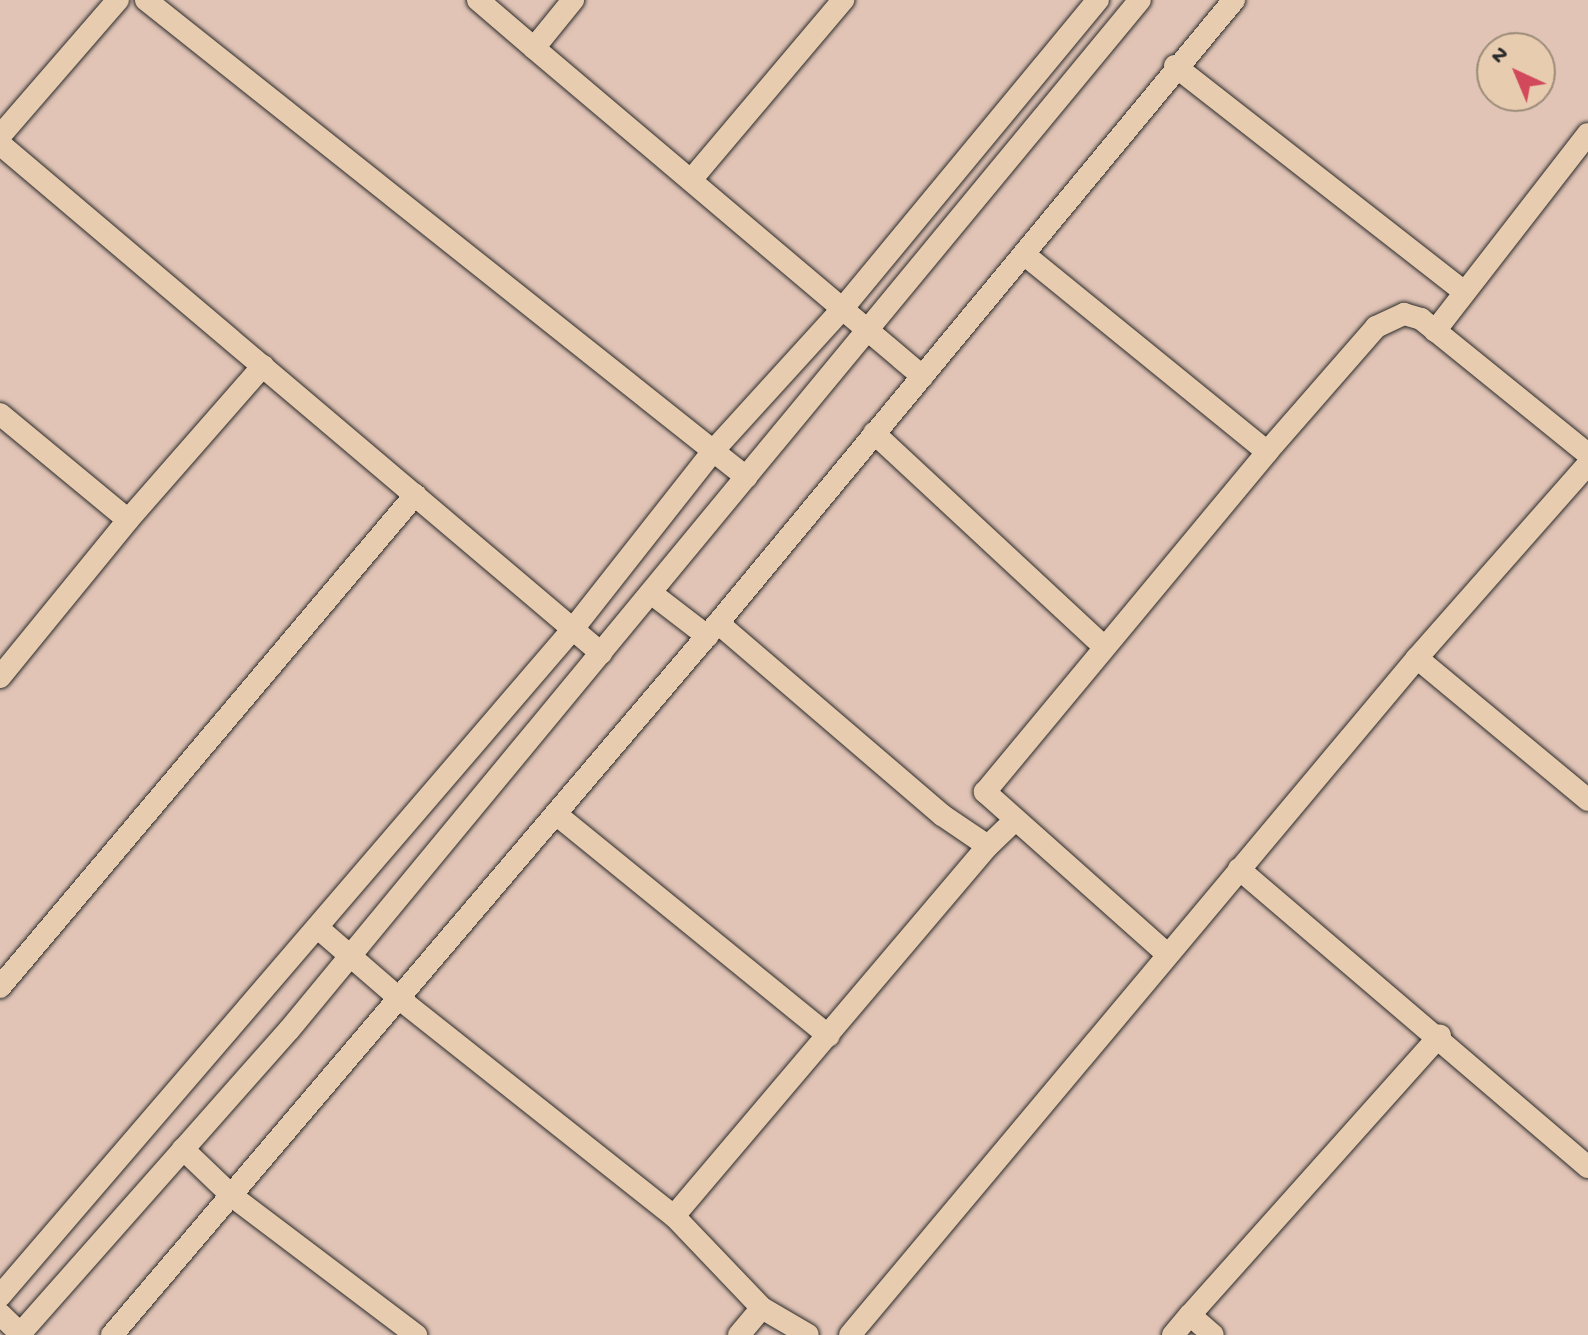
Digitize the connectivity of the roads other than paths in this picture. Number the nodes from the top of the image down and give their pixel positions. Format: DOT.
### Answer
graph roads {
  1 [pos="118,0"];
  2 [pos="146,0"];
  3 [pos="478,0"];
  4 [pos="573,0"];
  5 [pos="843,0"];
  6 [pos="1098,0"];
  7 [pos="1140,0"];
  8 [pos="1234,0"];
  9 [pos="534,48"];
  10 [pos="1175,66"];
  11 [pos="1588,134"];
  12 [pos="0,136"];
  13 [pos="0,144"];
  14 [pos="691,180"];
  15 [pos="1025,255"];
  16 [pos="1464,292"];
  17 [pos="843,308"];
  18 [pos="869,330"];
  19 [pos="1435,331"];
  20 [pos="263,366"];
  21 [pos="923,377"];
  22 [pos="0,414"];
  23 [pos="874,433"];
  24 [pos="713,451"];
  25 [pos="1267,452"];
  26 [pos="1588,454"];
  27 [pos="1588,464"];
  28 [pos="746,477"];
  29 [pos="415,495"];
  30 [pos="128,520"];
  31 [pos="651,593"];
  32 [pos="573,629"];
  33 [pos="712,630"];
  34 [pos="1104,647"];
  35 [pos="601,653"];
  36 [pos="1417,658"];
  37 [pos="0,677"];
  38 [pos="1588,800"];
  39 [pos="557,815"];
  40 [pos="1013,822"];
  41 [pos="988,846"];
  42 [pos="1239,869"];
  43 [pos="318,928"];
  44 [pos="1167,954"];
  45 [pos="349,956"];
  46 [pos="0,987"];
  47 [pos="401,1000"];
  48 [pos="1440,1035"];
  49 [pos="829,1036"];
  50 [pos="183,1149"];
  51 [pos="1588,1167"];
  52 [pos="232,1196"];
  53 [pos="674,1216"];
  54 [pos="0,1296"];
  55 [pos="762,1308"];
  56 [pos="0,1314"];
  57 [pos="1190,1315"];
  58 [pos="20,1334"];
  59 [pos="112,1335"];
  60 [pos="416,1335"];
  61 [pos="739,1335"];
  62 [pos="808,1335"];
  63 [pos="850,1335"];
  64 [pos="1173,1335"];
  65 [pos="1213,1335"];
  1 -- 12 [label="street"];
  2 -- 24 [label="street"];
  3 -- 9 [label="street"];
  4 -- 9 [label="street"];
  5 -- 14 [label="street"];
  6 -- 17 [label="street"];
  7 -- 18 [label="street"];
  8 -- 10 [label="street"];
  9 -- 14 [label="street"];
  10 -- 15 [label="street"];
  10 -- 16 [label="street"];
  11 -- 16 [label="street"];
  13 -- 20 [label="street"];
  14 -- 17 [label="street"];
  15 -- 21 [label="street"];
  15 -- 25 [label="street"];
  16 -- 19 [label="street"];
  17 -- 18 [label="street"];
  17 -- 24 [label="street"];
  18 -- 21 [label="street"];
  18 -- 28 [label="street"];
  19 -- 25 [label="street"];
  19 -- 26 [label="street"];
  20 -- 29 [label="street"];
  20 -- 30 [label="street"];
  21 -- 23 [label="street"];
  22 -- 30 [label="street"];
  23 -- 33 [label="street"];
  23 -- 34 [label="street"];
  24 -- 28 [label="street"];
  24 -- 32 [label="street"];
  25 -- 34 [label="street"];
  27 -- 36 [label="street"];
  28 -- 31 [label="street"];
  29 -- 32 [label="street"];
  29 -- 46 [label="street"];
  30 -- 37 [label="street"];
  31 -- 33 [label="street"];
  31 -- 35 [label="street"];
  32 -- 35 [label="street"];
  32 -- 43 [label="street"];
  33 -- 39 [label="street"];
  33 -- 41 [label="street"];
  34 -- 40 [label="street"];
  35 -- 45 [label="street"];
  36 -- 38 [label="street"];
  36 -- 42 [label="street"];
  39 -- 47 [label="street"];
  39 -- 49 [label="street"];
  40 -- 41 [label="street"];
  40 -- 44 [label="street"];
  41 -- 49 [label="street"];
  42 -- 44 [label="street"];
  42 -- 48 [label="street"];
  43 -- 45 [label="street"];
  43 -- 54 [label="street"];
  44 -- 63 [label="street"];
  45 -- 47 [label="street"];
  45 -- 50 [label="street"];
  47 -- 52 [label="street"];
  47 -- 53 [label="street"];
  48 -- 51 [label="street"];
  48 -- 57 [label="street"];
  49 -- 53 [label="street"];
  50 -- 52 [label="street"];
  50 -- 58 [label="street"];
  52 -- 59 [label="street"];
  52 -- 60 [label="street"];
  53 -- 55 [label="street"];
  55 -- 61 [label="street"];
  55 -- 62 [label="street"];
  56 -- 58 [label="street"];
  57 -- 64 [label="street"];
  57 -- 65 [label="street"];
}
